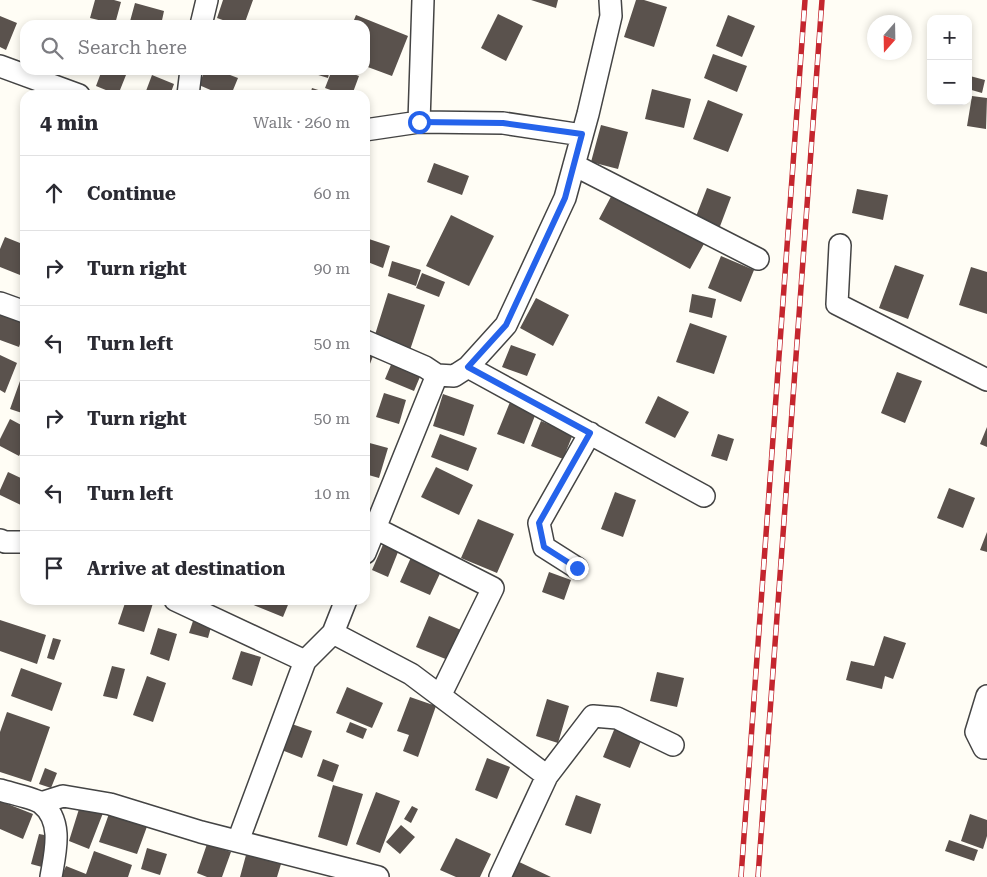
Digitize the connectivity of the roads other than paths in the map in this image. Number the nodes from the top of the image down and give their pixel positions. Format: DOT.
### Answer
graph roads {
  1 [pos="207,0"];
  2 [pos="423,0"];
  3 [pos="610,0"];
  4 [pos="202,20"];
  5 [pos="0,66"];
  6 [pos="20,73"];
  7 [pos="25,75"];
  8 [pos="65,90"];
  9 [pos="419,122"];
  10 [pos="370,129"];
  11 [pos="582,134"];
  12 [pos="574,165"];
  13 [pos="840,245"];
  14 [pos="758,258"];
  15 [pos="0,303"];
  16 [pos="20,310"];
  17 [pos="370,343"];
  18 [pos="468,367"];
  19 [pos="437,375"];
  20 [pos="987,380"];
  21 [pos="590,433"];
  22 [pos="704,496"];
  23 [pos="375,528"];
  24 [pos="370,540"];
  25 [pos="577,568"];
  26 [pos="186,605"];
  27 [pos="344,605"];
  28 [pos="333,633"];
  29 [pos="305,661"];
  30 [pos="440,696"];
  31 [pos="987,696"];
  32 [pos="673,745"];
  33 [pos="987,748"];
  34 [pos="547,776"];
  35 [pos="0,790"];
  36 [pos="40,803"];
  37 [pos="238,841"];
  38 [pos="51,877"];
  39 [pos="378,877"];
  40 [pos="500,877"];
  1 -- 4 [label="street"];
  2 -- 9 [label="street"];
  3 -- 11 [label="street"];
  5 -- 6 [label="street"];
  7 -- 8 [label="street"];
  9 -- 10 [label="street"];
  9 -- 11 [label="street"];
  11 -- 12 [label="street"];
  12 -- 14 [label="street"];
  12 -- 18 [label="street"];
  13 -- 20 [label="street"];
  15 -- 16 [label="street"];
  17 -- 19 [label="street"];
  18 -- 19 [label="street"];
  18 -- 21 [label="street"];
  19 -- 23 [label="street"];
  21 -- 22 [label="street"];
  21 -- 25 [label="street"];
  23 -- 24 [label="street"];
  23 -- 30 [label="street"];
  26 -- 29 [label="street"];
  27 -- 28 [label="street"];
  28 -- 29 [label="street"];
  28 -- 30 [label="street"];
  29 -- 37 [label="street"];
  30 -- 34 [label="street"];
  31 -- 33 [label="street"];
  32 -- 34 [label="street"];
  34 -- 40 [label="street"];
  35 -- 36 [label="street"];
  36 -- 37 [label="street"];
  36 -- 38 [label="street"];
  37 -- 39 [label="street"];
}
